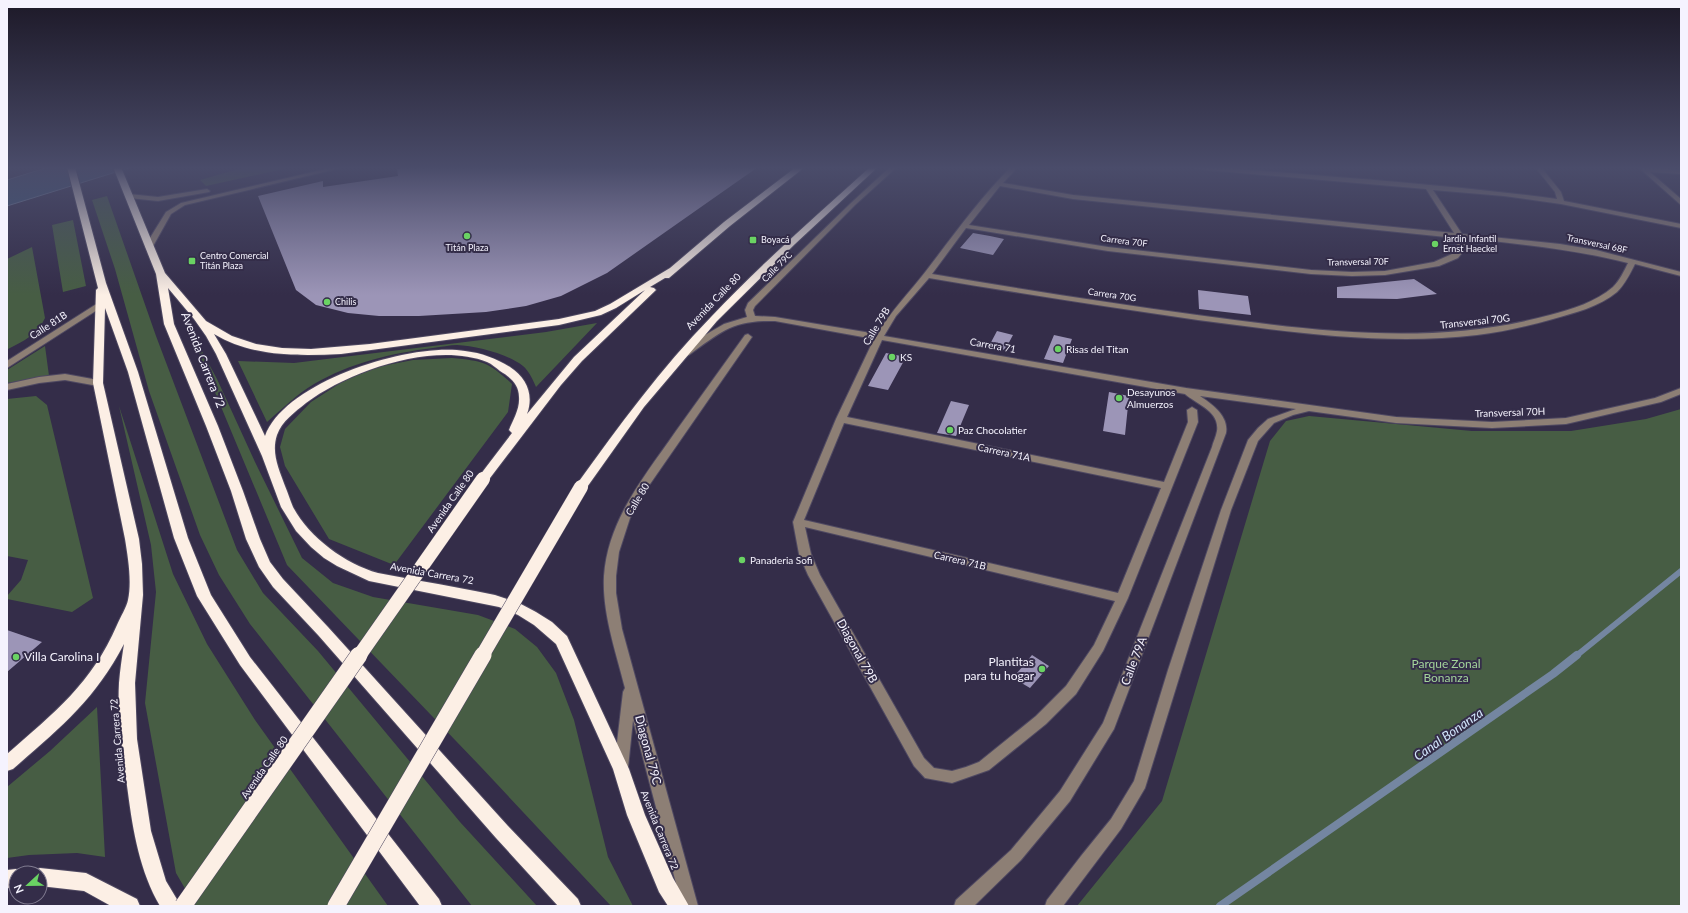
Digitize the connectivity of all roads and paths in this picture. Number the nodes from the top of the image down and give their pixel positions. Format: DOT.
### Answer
graph roads {
  1 [pos="82,210"];
  2 [pos="134,210"];
  3 [pos="173,210"];
  4 [pos="746,210"];
  5 [pos="827,210"];
  6 [pos="847,210"];
  7 [pos="977,210"];
  8 [pos="1201,210"];
  9 [pos="1443,210"];
  10 [pos="1599,210"];
  11 [pos="964,226"];
  12 [pos="1681,226"];
  13 [pos="1459,235"];
  14 [pos="149,246"];
  15 [pos="1633,261"];
  16 [pos="1283,269"];
  17 [pos="672,270"];
  18 [pos="161,274"];
  19 [pos="1681,274"];
  20 [pos="927,275"];
  21 [pos="101,283"];
  22 [pos="101,305"];
  23 [pos="198,317"];
  24 [pos="752,318"];
  25 [pos="1295,330"];
  26 [pos="880,336"];
  27 [pos="748,337"];
  28 [pos="680,357"];
  29 [pos="7,365"];
  30 [pos="98,383"];
  31 [pos="7,387"];
  32 [pos="1186,391"];
  33 [pos="1681,391"];
  34 [pos="1312,409"];
  35 [pos="1192,410"];
  36 [pos="841,419"];
  37 [pos="510,444"];
  38 [pos="268,456"];
  39 [pos="1168,486"];
  40 [pos="798,522"];
  41 [pos="136,595"];
  42 [pos="1122,598"];
  43 [pos="631,686"];
  44 [pos="7,764"];
  45 [pos="621,768"];
  46 [pos="48,878"];
  47 [pos="130,906"];
  48 [pos="170,906"];
  49 [pos="183,906"];
  50 [pos="336,906"];
  51 [pos="432,906"];
  52 [pos="571,906"];
  53 [pos="679,906"];
  54 [pos="690,906"];
  55 [pos="962,906"];
  56 [pos="1053,906"];
  1 -- 21 [label="highway, Avenida Carrera 72"];
  2 -- 14 [label="highway, Avenida Carrera 72"];
  3 -- 14 [label="street"];
  4 -- 17 [label="highway, Avenida Calle 80"];
  5 -- 28 [label="highway, Avenida Calle 80"];
  6 -- 24 [label="street, Calle 79C"];
  7 -- 11 [label="street, Calle 79B"];
  8 -- 13 [label="street, Transversal 68F"];
  9 -- 13 [label="street"];
  10 -- 12 [label="street"];
  11 -- 16 [label="street, Carrera 70F"];
  11 -- 20 [label="street, Calle 79B"];
  13 -- 15 [label="street, Transversal 68F"];
  13 -- 16 [label="street, Transversal 70F"];
  14 -- 18 [label="highway, Avenida Carrera 72"];
  15 -- 19 [label="street, Transversal 68F"];
  15 -- 25 [label="street, Transversal 70G"];
  17 -- 23 [label="highway"];
  17 -- 37 [label="highway, Avenida Calle 80"];
  18 -- 23 [label="highway, Avenida Carrera 72"];
  18 -- 52 [label="highway, Avenida Carrera 72"];
  20 -- 25 [label="street, Carrera 70G"];
  20 -- 26 [label="street, Calle 79B"];
  21 -- 22 [label="highway, Avenida Carrera 72"];
  21 -- 51 [label="highway, Avenida Carrera 72"];
  22 -- 29 [label="street, Calle 81B"];
  22 -- 30 [label="highway, Avenida Carrera 72"];
  23 -- 38 [label="highway, Avenida Carrera 72"];
  24 -- 26 [label="street, Carrera 71"];
  24 -- 28 [label="street, Carrera 71"];
  26 -- 32 [label="street, Carrera 71"];
  26 -- 36 [label="street, Calle 79B"];
  27 -- 43 [label="street, Calle 80"];
  28 -- 50 [label="highway, Avenida Calle 80, bridge"];
  30 -- 31 [label="street"];
  30 -- 41 [label="highway, Avenida Carrera 72"];
  32 -- 34 [label="street, Carrera 71"];
  32 -- 55 [label="street, Calle 79A"];
  33 -- 34 [label="street, Transversal 70H"];
  34 -- 56 [label="street"];
  35 -- 39 [label="street"];
  36 -- 39 [label="street, Carrera 71A"];
  36 -- 40 [label="street, Calle 79B"];
  37 -- 38 [label="highway"];
  37 -- 49 [label="highway, Avenida Calle 80, bridge"];
  38 -- 45 [label="highway, Avenida Carrera 72"];
  39 -- 42 [label="street"];
  40 -- 42 [label="street, Carrera 71B"];
  40 -- 42 [label="street, Diagonal 79B"];
  41 -- 44 [label="highway"];
  41 -- 48 [label="highway, Avenida Carrera 72"];
  43 -- 45 [label="street"];
  43 -- 54 [label="street, Diagonal 79C"];
  45 -- 53 [label="highway, Avenida Carrera 72"];
  46 -- 47 [label="highway"];
}
